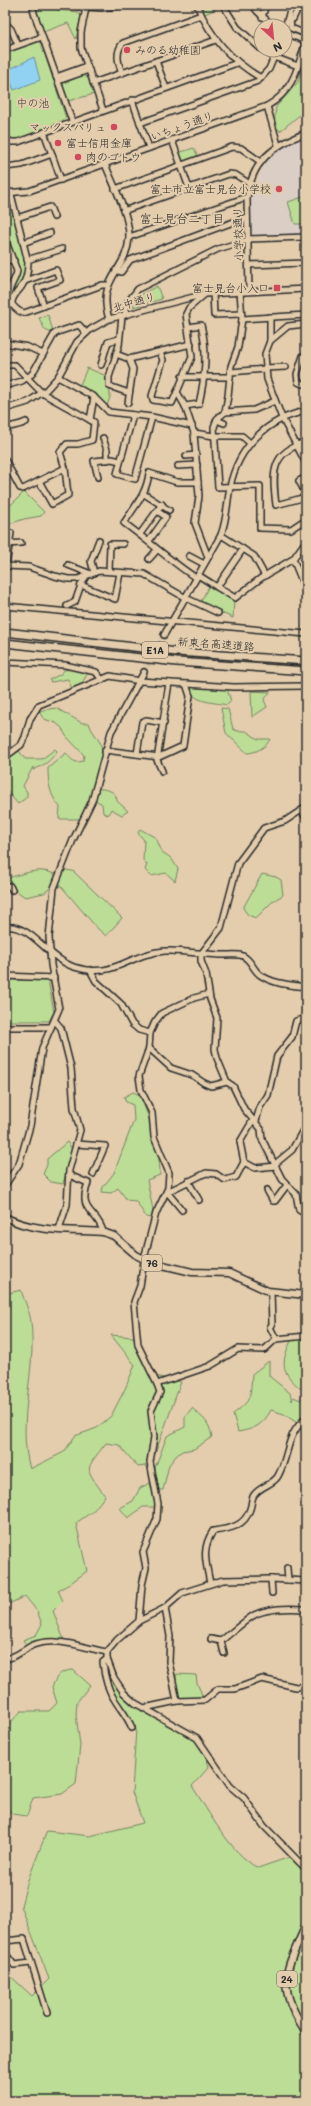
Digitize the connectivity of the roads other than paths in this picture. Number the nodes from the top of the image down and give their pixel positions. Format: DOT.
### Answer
graph roads {
  1 [pos="33,5"];
  2 [pos="60,5"];
  3 [pos="126,5"];
  4 [pos="197,5"];
  5 [pos="223,5"];
  6 [pos="253,5"];
  7 [pos="266,5"];
  8 [pos="292,5"];
  9 [pos="86,8"];
  10 [pos="298,8"];
  11 [pos="201,15"];
  12 [pos="262,16"];
  13 [pos="289,18"];
  14 [pos="293,19"];
  15 [pos="5,23"];
  16 [pos="293,29"];
  17 [pos="306,34"];
  18 [pos="293,36"];
  19 [pos="42,37"];
  20 [pos="216,40"];
  21 [pos="306,41"];
  22 [pos="253,42"];
  23 [pos="18,46"];
  24 [pos="5,50"];
  25 [pos="274,58"];
  26 [pos="277,58"];
  27 [pos="156,61"];
  28 [pos="237,63"];
  29 [pos="298,66"];
  30 [pos="88,68"];
  31 [pos="122,73"];
  32 [pos="261,78"];
  33 [pos="57,79"];
  34 [pos="93,83"];
  35 [pos="166,88"];
  36 [pos="132,100"];
  37 [pos="267,106"];
  38 [pos="103,110"];
  39 [pos="72,121"];
  40 [pos="140,123"];
  41 [pos="44,132"];
  42 [pos="306,134"];
  43 [pos="5,138"];
  44 [pos="172,140"];
  45 [pos="278,145"];
  46 [pos="149,148"];
  47 [pos="52,154"];
  48 [pos="261,162"];
  49 [pos="106,164"];
  50 [pos="181,165"];
  51 [pos="5,166"];
  52 [pos="60,180"];
  53 [pos="250,184"];
  54 [pos="189,188"];
  55 [pos="115,189"];
  56 [pos="5,193"];
  57 [pos="11,194"];
  58 [pos="247,197"];
  59 [pos="123,211"];
  60 [pos="54,217"];
  61 [pos="247,217"];
  62 [pos="17,218"];
  63 [pos="50,233"];
  64 [pos="129,237"];
  65 [pos="306,237"];
  66 [pos="5,239"];
  67 [pos="248,240"];
  68 [pos="23,243"];
  69 [pos="62,249"];
  70 [pos="5,259"];
  71 [pos="27,260"];
  72 [pos="14,261"];
  73 [pos="306,263"];
  74 [pos="249,265"];
  75 [pos="116,270"];
  76 [pos="25,281"];
  77 [pos="108,285"];
  78 [pos="306,289"];
  79 [pos="240,291"];
  80 [pos="249,291"];
  81 [pos="213,292"];
  82 [pos="206,293"];
  83 [pos="12,303"];
  84 [pos="44,306"];
  85 [pos="123,315"];
  86 [pos="306,315"];
  87 [pos="241,316"];
  88 [pos="270,317"];
  89 [pos="109,319"];
  90 [pos="306,324"];
  91 [pos="189,328"];
  92 [pos="86,333"];
  93 [pos="118,339"];
  94 [pos="270,341"];
  95 [pos="5,343"];
  96 [pos="191,344"];
  97 [pos="160,352"];
  98 [pos="43,354"];
  99 [pos="116,354"];
  100 [pos="303,356"];
  101 [pos="130,359"];
  102 [pos="5,365"];
  103 [pos="101,365"];
  104 [pos="286,367"];
  105 [pos="265,369"];
  106 [pos="231,375"];
  107 [pos="58,377"];
  108 [pos="182,377"];
  109 [pos="29,378"];
  110 [pos="205,378"];
  111 [pos="306,383"];
  112 [pos="5,386"];
  113 [pos="177,392"];
  114 [pos="42,393"];
  115 [pos="129,393"];
  116 [pos="94,397"];
  117 [pos="275,401"];
  118 [pos="128,402"];
  119 [pos="185,406"];
  120 [pos="5,409"];
  121 [pos="306,411"];
  122 [pos="225,412"];
  123 [pos="133,415"];
  124 [pos="152,417"];
  125 [pos="282,418"];
  126 [pos="90,420"];
  127 [pos="217,420"];
  128 [pos="26,422"];
  129 [pos="224,423"];
  130 [pos="192,426"];
  131 [pos="5,429"];
  132 [pos="194,433"];
  133 [pos="214,436"];
  134 [pos="103,438"];
  135 [pos="306,442"];
  136 [pos="250,443"];
  137 [pos="296,445"];
  138 [pos="196,455"];
  139 [pos="186,456"];
  140 [pos="5,460"];
  141 [pos="107,460"];
  142 [pos="120,462"];
  143 [pos="306,463"];
  144 [pos="197,465"];
  145 [pos="178,466"];
  146 [pos="65,468"];
  147 [pos="98,477"];
  148 [pos="306,477"];
  149 [pos="39,481"];
  150 [pos="198,482"];
  151 [pos="230,488"];
  152 [pos="144,494"];
  153 [pos="306,494"];
  154 [pos="306,497"];
  155 [pos="162,504"];
  156 [pos="169,510"];
  157 [pos="157,511"];
  158 [pos="306,519"];
  159 [pos="11,533"];
  160 [pos="140,534"];
  161 [pos="221,535"];
  162 [pos="99,540"];
  163 [pos="149,541"];
  164 [pos="21,543"];
  165 [pos="8,544"];
  166 [pos="124,544"];
  167 [pos="305,544"];
  168 [pos="243,549"];
  169 [pos="157,550"];
  170 [pos="189,556"];
  171 [pos="208,557"];
  172 [pos="149,559"];
  173 [pos="293,559"];
  174 [pos="204,564"];
  175 [pos="68,565"];
  176 [pos="6,566"];
  177 [pos="109,571"];
  178 [pos="120,573"];
  179 [pos="90,574"];
  180 [pos="197,576"];
  181 [pos="265,576"];
  182 [pos="81,585"];
  183 [pos="217,587"];
  184 [pos="306,591"];
  185 [pos="184,597"];
  186 [pos="5,606"];
  187 [pos="67,606"];
  188 [pos="218,613"];
  189 [pos="173,620"];
  190 [pos="5,632"];
  191 [pos="306,634"];
  192 [pos="164,635"];
  193 [pos="5,643"];
  194 [pos="306,661"];
  195 [pos="5,662"];
  196 [pos="306,671"];
  197 [pos="144,672"];
  198 [pos="102,680"];
  199 [pos="140,681"];
  200 [pos="170,683"];
  201 [pos="186,684"];
  202 [pos="306,686"];
  203 [pos="164,723"];
  204 [pos="105,750"];
  205 [pos="138,754"];
  206 [pos="5,757"];
  207 [pos="159,757"];
  208 [pos="162,771"];
  209 [pos="304,809"];
  210 [pos="306,818"];
  211 [pos="5,886"];
  212 [pos="12,890"];
  213 [pos="5,927"];
  214 [pos="50,954"];
  215 [pos="201,954"];
  216 [pos="90,970"];
  217 [pos="5,976"];
  218 [pos="54,978"];
  219 [pos="306,987"];
  220 [pos="209,994"];
  221 [pos="306,1018"];
  222 [pos="55,1020"];
  223 [pos="5,1026"];
  224 [pos="51,1027"];
  225 [pos="150,1033"];
  226 [pos="149,1048"];
  227 [pos="227,1082"];
  228 [pos="255,1120"];
  229 [pos="306,1125"];
  230 [pos="5,1133"];
  231 [pos="5,1143"];
  232 [pos="76,1144"];
  233 [pos="244,1162"];
  234 [pos="276,1165"];
  235 [pos="5,1173"];
  236 [pos="93,1174"];
  237 [pos="69,1175"];
  238 [pos="188,1181"];
  239 [pos="6,1183"];
  240 [pos="286,1185"];
  241 [pos="267,1190"];
  242 [pos="167,1192"];
  243 [pos="199,1200"];
  244 [pos="182,1210"];
  245 [pos="306,1214"];
  246 [pos="5,1217"];
  247 [pos="59,1229"];
  248 [pos="103,1232"];
  249 [pos="144,1259"];
  250 [pos="271,1292"];
  251 [pos="306,1295"];
  252 [pos="306,1336"];
  253 [pos="276,1339"];
  254 [pos="157,1384"];
  255 [pos="306,1418"];
  256 [pos="287,1568"];
  257 [pos="271,1579"];
  258 [pos="288,1580"];
  259 [pos="306,1581"];
  260 [pos="210,1583"];
  261 [pos="272,1593"];
  262 [pos="165,1608"];
  263 [pos="306,1609"];
  264 [pos="139,1621"];
  265 [pos="211,1639"];
  266 [pos="221,1641"];
  267 [pos="108,1652"];
  268 [pos="224,1653"];
  269 [pos="5,1659"];
  270 [pos="108,1659"];
  271 [pos="306,1686"];
  272 [pos="177,1701"];
  273 [pos="144,1708"];
  274 [pos="132,1728"];
  275 [pos="306,1869"];
  276 [pos="306,1925"];
  277 [pos="5,1941"];
  278 [pos="5,1954"];
  279 [pos="31,1963"];
  280 [pos="46,2013"];
  281 [pos="306,2032"];
  1 -- 19 [label="street"];
  2 -- 9 [label="street"];
  3 -- 9 [label="street"];
  4 -- 11 [label="street"];
  5 -- 22 [label="street"];
  6 -- 12 [label="street"];
  7 -- 12 [label="street"];
  8 -- 13 [label="street"];
  9 -- 30 [label="street"];
  10 -- 14 [label="street"];
  11 -- 20 [label="street"];
  11 -- 31 [label="street"];
  15 -- 23 [label="street"];
  16 -- 17 [label="street"];
  18 -- 21 [label="street"];
  19 -- 23 [label="street"];
  19 -- 33 [label="street"];
  20 -- 27 [label="street"];
  20 -- 28 [label="street"];
  21 -- 29 [label="street, いちょう通り"];
  23 -- 24 [label="street"];
  25 -- 32 [label="street"];
  26 -- 29 [label="street"];
  27 -- 31 [label="street"];
  27 -- 35 [label="street"];
  28 -- 32 [label="street"];
  28 -- 35 [label="street"];
  29 -- 37 [label="street, いちょう通り"];
  30 -- 33 [label="street"];
  30 -- 34 [label="street"];
  31 -- 34 [label="street"];
  32 -- 40 [label="street"];
  33 -- 39 [label="street"];
  34 -- 38 [label="street"];
  35 -- 36 [label="street"];
  36 -- 38 [label="street"];
  36 -- 40 [label="street"];
  37 -- 44 [label="street, いちょう通り"];
  37 -- 45 [label="street"];
  38 -- 39 [label="street"];
  39 -- 41 [label="street"];
  40 -- 46 [label="street"];
  41 -- 43 [label="street"];
  41 -- 47 [label="street"];
  42 -- 45 [label="street, 小学校通り"];
  44 -- 46 [label="street, いちょう通り"];
  44 -- 50 [label="street"];
  45 -- 48 [label="street, 小学校通り"];
  46 -- 49 [label="street, いちょう通り"];
  47 -- 51 [label="street"];
  47 -- 52 [label="street"];
  48 -- 50 [label="street"];
  48 -- 53 [label="street, 小学校通り"];
  49 -- 52 [label="street, いちょう通り"];
  49 -- 55 [label="street"];
  50 -- 54 [label="street"];
  50 -- 55 [label="street"];
  52 -- 57 [label="street, いちょう通り"];
  53 -- 54 [label="street"];
  53 -- 58 [label="street, 小学校通り"];
  54 -- 59 [label="street"];
  55 -- 59 [label="street"];
  56 -- 57 [label="street, いちょう通り"];
  57 -- 62 [label="street"];
  58 -- 61 [label="street, 小学校通り"];
  58 -- 64 [label="street"];
  59 -- 64 [label="street"];
  60 -- 62 [label="street"];
  61 -- 67 [label="street, 小学校通り"];
  61 -- 75 [label="street"];
  62 -- 68 [label="street"];
  63 -- 68 [label="street"];
  64 -- 75 [label="street"];
  65 -- 67 [label="street"];
  66 -- 72 [label="street"];
  67 -- 74 [label="street, 小学校通り"];
  67 -- 85 [label="street"];
  68 -- 71 [label="street"];
  69 -- 71 [label="street"];
  70 -- 72 [label="street"];
  71 -- 76 [label="street"];
  72 -- 83 [label="street"];
  73 -- 74 [label="street"];
  74 -- 80 [label="street, 小学校通り"];
  75 -- 77 [label="street"];
  76 -- 83 [label="street"];
  76 -- 84 [label="street"];
  77 -- 84 [label="street"];
  77 -- 89 [label="street"];
  78 -- 80 [label="street, 北中通り"];
  79 -- 80 [label="street, 北中通り"];
  79 -- 81 [label="street, 北中通り"];
  79 -- 87 [label="street"];
  81 -- 82 [label="street, 北中通り"];
  81 -- 87 [label="street"];
  82 -- 85 [label="street, 北中通り"];
  82 -- 91 [label="street"];
  83 -- 84 [label="street"];
  85 -- 89 [label="street, 北中通り"];
  85 -- 93 [label="street"];
  86 -- 88 [label="street"];
  87 -- 88 [label="street"];
  87 -- 106 [label="street"];
  88 -- 94 [label="street"];
  89 -- 92 [label="street, 北中通り"];
  90 -- 94 [label="street"];
  91 -- 96 [label="street"];
  91 -- 110 [label="street"];
  92 -- 98 [label="street"];
  92 -- 107 [label="street, 北中通り"];
  93 -- 99 [label="street"];
  93 -- 103 [label="street"];
  94 -- 105 [label="street"];
  95 -- 98 [label="street"];
  96 -- 97 [label="street"];
  96 -- 108 [label="street"];
  97 -- 101 [label="street"];
  97 -- 113 [label="street"];
  98 -- 109 [label="street"];
  99 -- 101 [label="street"];
  99 -- 115 [label="street"];
  100 -- 111 [label="street"];
  101 -- 115 [label="street"];
  102 -- 109 [label="street"];
  104 -- 105 [label="street"];
  105 -- 106 [label="street"];
  105 -- 117 [label="street"];
  106 -- 110 [label="street"];
  106 -- 122 [label="street"];
  107 -- 114 [label="street, 北中通り"];
  107 -- 116 [label="street"];
  108 -- 110 [label="street"];
  108 -- 113 [label="street"];
  109 -- 112 [label="street"];
  109 -- 114 [label="street"];
  110 -- 119 [label="street"];
  113 -- 119 [label="street"];
  114 -- 120 [label="street, 北中通り"];
  114 -- 126 [label="street"];
  115 -- 118 [label="street"];
  116 -- 123 [label="street"];
  116 -- 126 [label="street"];
  117 -- 122 [label="street"];
  117 -- 125 [label="street"];
  119 -- 130 [label="street"];
  121 -- 125 [label="street"];
  122 -- 127 [label="street"];
  123 -- 124 [label="street"];
  123 -- 142 [label="street"];
  124 -- 130 [label="street"];
  124 -- 142 [label="street"];
  125 -- 136 [label="street"];
  125 -- 137 [label="street"];
  126 -- 146 [label="street"];
  127 -- 129 [label="street"];
  127 -- 133 [label="street"];
  128 -- 131 [label="street"];
  130 -- 132 [label="street"];
  132 -- 133 [label="street"];
  132 -- 138 [label="street"];
  133 -- 136 [label="street"];
  133 -- 151 [label="street"];
  134 -- 141 [label="street"];
  135 -- 137 [label="street"];
  136 -- 151 [label="street"];
  137 -- 143 [label="street"];
  137 -- 154 [label="street"];
  138 -- 139 [label="street"];
  138 -- 144 [label="street"];
  140 -- 149 [label="street"];
  141 -- 142 [label="street"];
  141 -- 147 [label="street"];
  144 -- 145 [label="street"];
  144 -- 150 [label="street"];
  146 -- 149 [label="street"];
  146 -- 149 [label="street"];
  148 -- 153 [label="street"];
  150 -- 152 [label="street"];
  150 -- 171 [label="street"];
  151 -- 158 [label="street"];
  151 -- 161 [label="street"];
  152 -- 155 [label="street"];
  152 -- 160 [label="street"];
  155 -- 156 [label="street"];
  155 -- 157 [label="street"];
  157 -- 160 [label="street"];
  157 -- 163 [label="street"];
  159 -- 165 [label="street"];
  160 -- 163 [label="street"];
  161 -- 168 [label="street"];
  161 -- 171 [label="street"];
  162 -- 179 [label="street"];
  163 -- 169 [label="street"];
  164 -- 165 [label="street"];
  165 -- 176 [label="street"];
  166 -- 177 [label="street"];
  167 -- 173 [label="street"];
  168 -- 181 [label="street"];
  168 -- 183 [label="street"];
  169 -- 172 [label="street"];
  169 -- 180 [label="street"];
  170 -- 174 [label="street"];
  171 -- 174 [label="street"];
  173 -- 181 [label="street"];
  173 -- 184 [label="street"];
  174 -- 180 [label="street"];
  175 -- 179 [label="street"];
  176 -- 179 [label="street"];
  177 -- 178 [label="street"];
  177 -- 179 [label="street"];
  178 -- 182 [label="street"];
  178 -- 185 [label="street"];
  179 -- 182 [label="street"];
  180 -- 183 [label="street"];
  180 -- 185 [label="street"];
  181 -- 183 [label="street"];
  182 -- 187 [label="street"];
  185 -- 188 [label="street"];
  185 -- 189 [label="street"];
  186 -- 189 [label="street"];
  189 -- 191 [label="street"];
  189 -- 192 [label="street"];
  190 -- 194 [label="highway, 新東名高速道路 / E1A"];
  193 -- 196 [label="highway, 新東名高速道路 / E1A"];
  195 -- 198 [label="street"];
  197 -- 199 [label="street"];
  198 -- 199 [label="street"];
  198 -- 206 [label="street"];
  199 -- 200 [label="street"];
  199 -- 204 [label="street"];
  200 -- 201 [label="street"];
  200 -- 203 [label="street"];
  201 -- 202 [label="street"];
  201 -- 207 [label="street"];
  203 -- 205 [label="street"];
  203 -- 207 [label="street"];
  204 -- 205 [label="street"];
  204 -- 214 [label="street"];
  205 -- 207 [label="street"];
  207 -- 208 [label="street"];
  209 -- 210 [label="street"];
  209 -- 215 [label="street"];
  211 -- 212 [label="street"];
  213 -- 214 [label="street"];
  214 -- 216 [label="street"];
  214 -- 218 [label="street"];
  215 -- 216 [label="street"];
  215 -- 219 [label="street"];
  215 -- 220 [label="street"];
  216 -- 225 [label="street"];
  217 -- 218 [label="street"];
  218 -- 222 [label="street"];
  220 -- 225 [label="street"];
  220 -- 227 [label="street"];
  221 -- 228 [label="street"];
  222 -- 224 [label="street"];
  222 -- 232 [label="street"];
  223 -- 224 [label="street"];
  224 -- 239 [label="street"];
  225 -- 226 [label="street"];
  226 -- 227 [label="street"];
  226 -- 242 [label="street"];
  227 -- 228 [label="street"];
  228 -- 233 [label="street"];
  228 -- 234 [label="street"];
  229 -- 234 [label="street"];
  230 -- 231 [label="street"];
  232 -- 236 [label="street"];
  232 -- 237 [label="street"];
  233 -- 234 [label="street"];
  233 -- 238 [label="street"];
  234 -- 240 [label="street"];
  235 -- 239 [label="street"];
  237 -- 247 [label="street"];
  237 -- 248 [label="street"];
  238 -- 242 [label="street"];
  238 -- 243 [label="street"];
  240 -- 241 [label="street"];
  240 -- 245 [label="street"];
  242 -- 244 [label="street"];
  242 -- 249 [label="street"];
  246 -- 247 [label="main road, 76"];
  247 -- 248 [label="main road, 76"];
  248 -- 249 [label="main road, 76"];
  249 -- 250 [label="main road, 76"];
  249 -- 254 [label="street"];
  250 -- 251 [label="main road, 76"];
  250 -- 253 [label="street"];
  252 -- 253 [label="street"];
  253 -- 254 [label="street"];
  254 -- 264 [label="street"];
  255 -- 260 [label="street"];
  256 -- 258 [label="street"];
  257 -- 258 [label="street"];
  257 -- 260 [label="street"];
  257 -- 261 [label="street"];
  258 -- 259 [label="street"];
  260 -- 262 [label="street"];
  262 -- 264 [label="street"];
  262 -- 272 [label="street"];
  263 -- 266 [label="street"];
  264 -- 267 [label="street"];
  265 -- 266 [label="street"];
  266 -- 268 [label="street"];
  267 -- 269 [label="street"];
  267 -- 270 [label="street"];
  270 -- 273 [label="street"];
  270 -- 274 [label="street"];
  271 -- 272 [label="street"];
  272 -- 273 [label="street"];
  273 -- 275 [label="street"];
  276 -- 281 [label="main road, 24"];
  277 -- 279 [label="street"];
  278 -- 279 [label="street"];
  279 -- 280 [label="street"];
}
